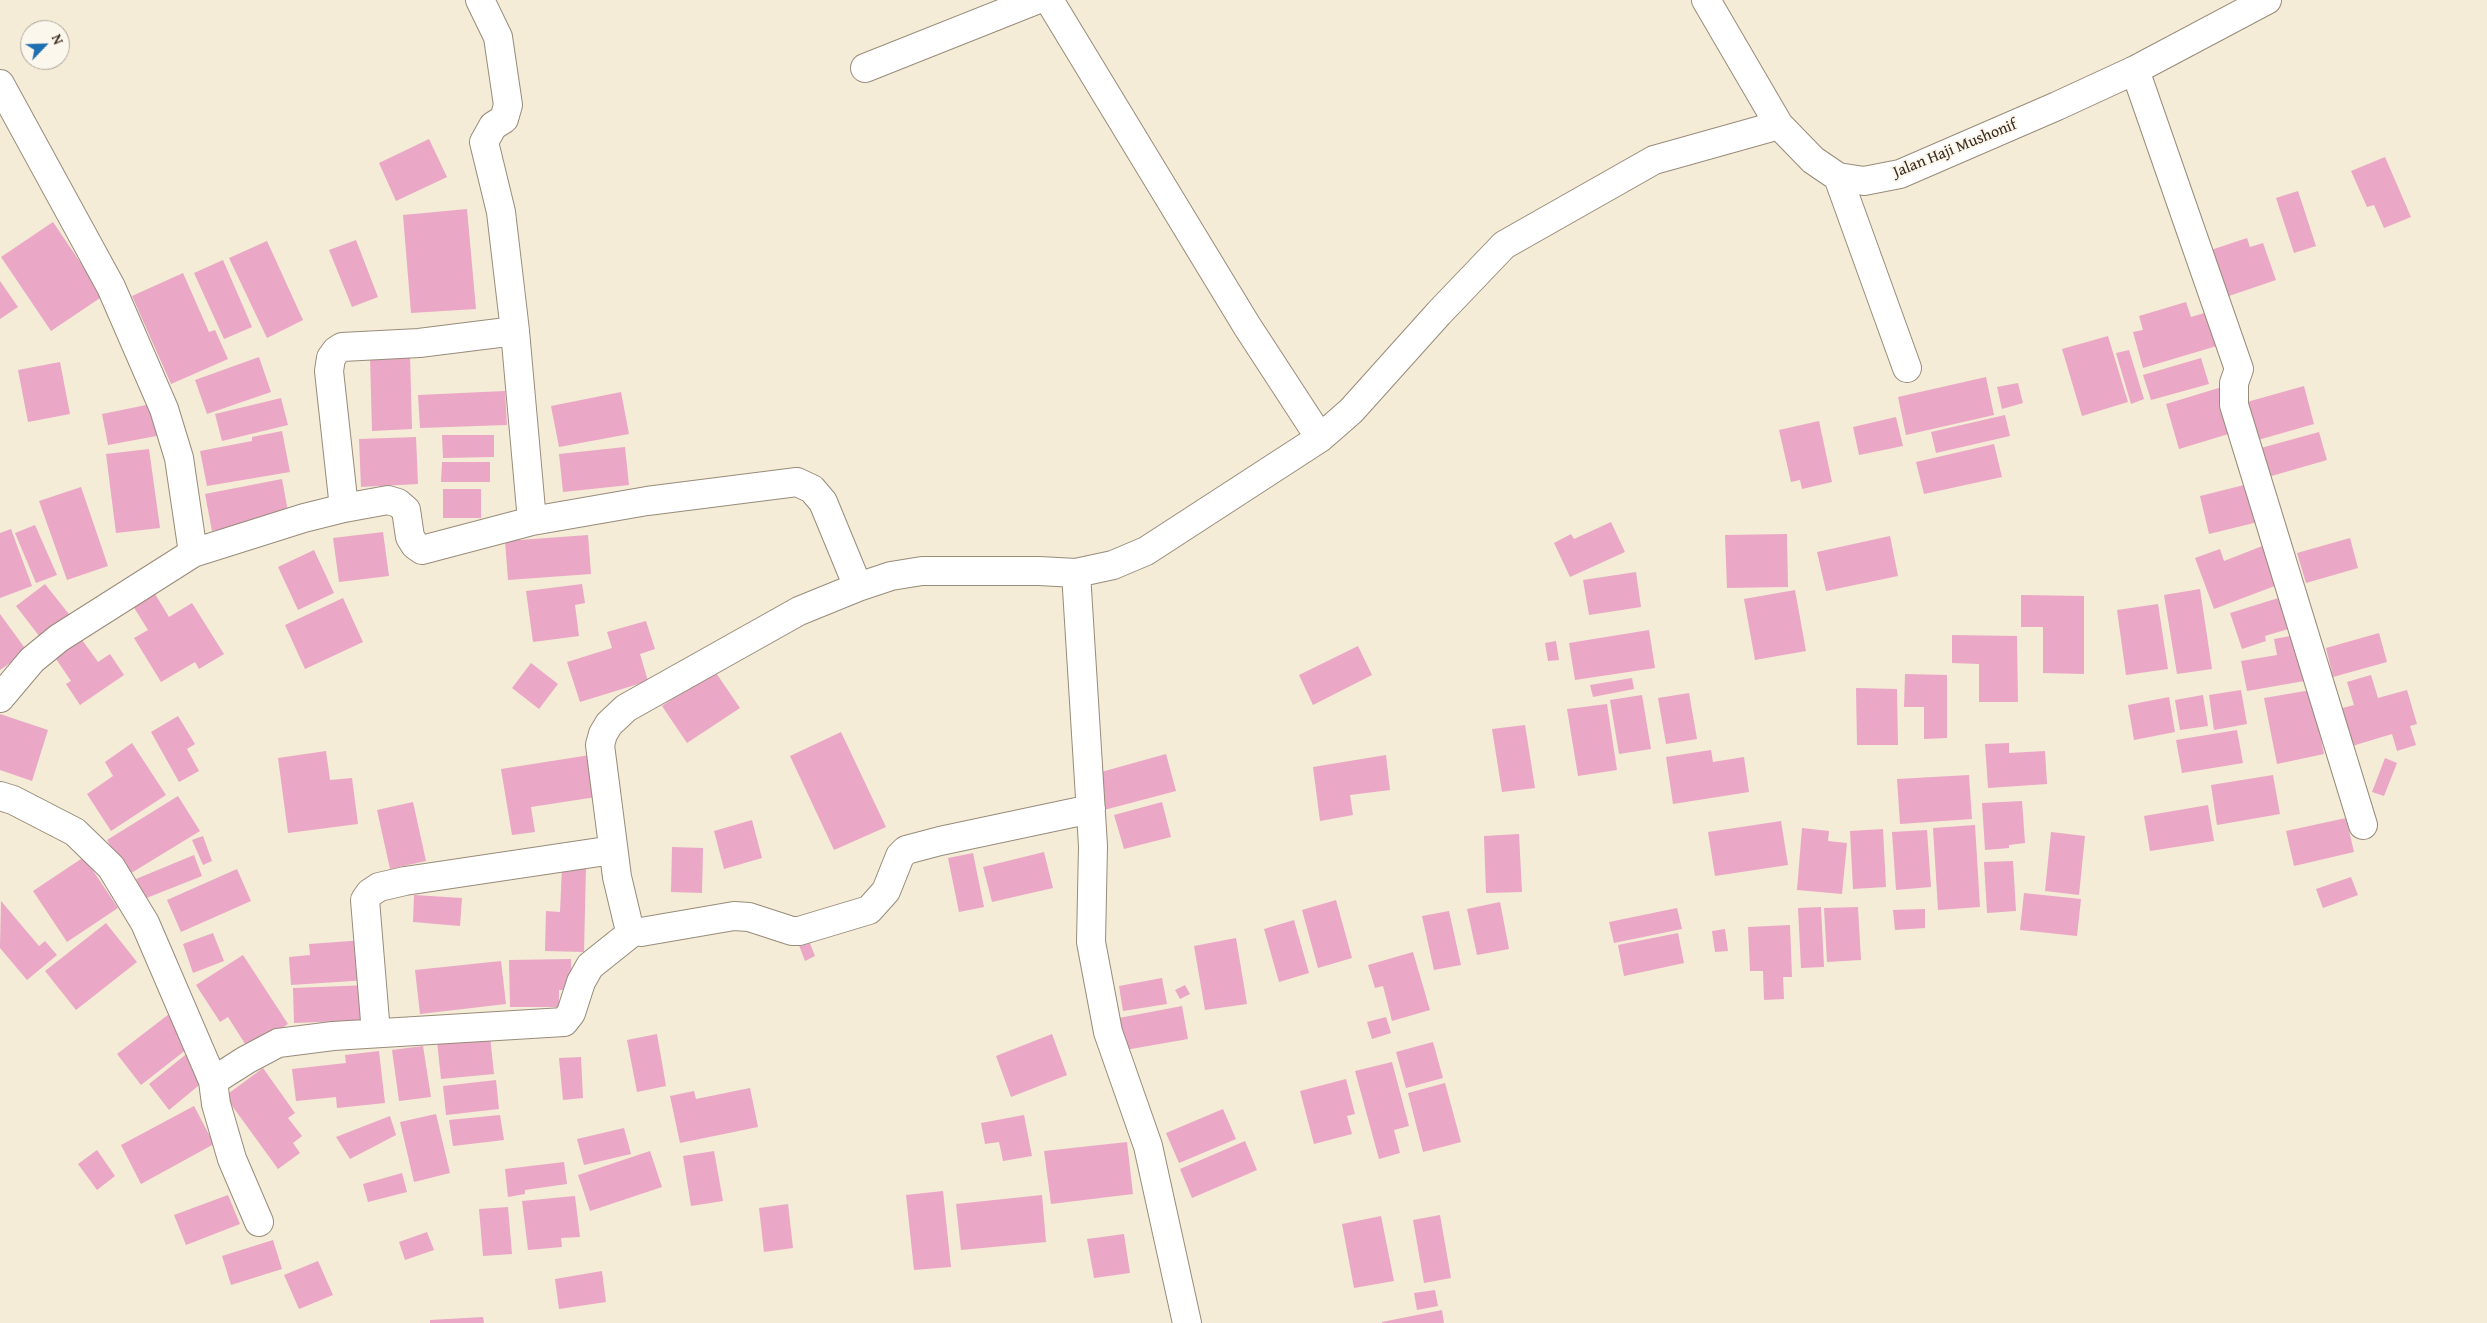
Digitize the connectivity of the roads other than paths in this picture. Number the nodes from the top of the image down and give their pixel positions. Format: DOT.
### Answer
graph roads {
  1 [pos="480,0"];
  2 [pos="1036,0"];
  3 [pos="1049,0"];
  4 [pos="1706,0"];
  5 [pos="2267,0"];
  6 [pos="865,68"];
  7 [pos="2135,70"];
  8 [pos="0,84"];
  9 [pos="1779,125"];
  10 [pos="1838,177"];
  11 [pos="515,331"];
  12 [pos="1907,368"];
  13 [pos="1320,438"];
  14 [pos="344,508"];
  15 [pos="532,521"];
  16 [pos="193,553"];
  17 [pos="1076,573"];
  18 [pos="858,587"];
  19 [pos="0,698"];
  20 [pos="0,796"];
  21 [pos="1090,809"];
  22 [pos="2363,825"];
  23 [pos="613,850"];
  24 [pos="635,930"];
  25 [pos="376,1033"];
  26 [pos="213,1081"];
  27 [pos="259,1222"];
  28 [pos="1187,1323"];
  1 -- 11 [label="street"];
  2 -- 6 [label="street"];
  3 -- 13 [label="street"];
  4 -- 9 [label="street, Jalan Haji Mushonif"];
  5 -- 7 [label="street, Jalan Haji Mushonif"];
  7 -- 10 [label="street, Jalan Haji Mushonif"];
  7 -- 22 [label="street"];
  8 -- 16 [label="street"];
  9 -- 10 [label="street, Jalan Haji Mushonif"];
  9 -- 13 [label="street"];
  10 -- 12 [label="street"];
  11 -- 14 [label="street"];
  11 -- 15 [label="street"];
  13 -- 17 [label="street"];
  14 -- 15 [label="street"];
  14 -- 16 [label="street"];
  15 -- 18 [label="street"];
  16 -- 19 [label="street"];
  17 -- 18 [label="street"];
  17 -- 21 [label="street"];
  18 -- 23 [label="street"];
  20 -- 26 [label="street"];
  21 -- 24 [label="street"];
  21 -- 28 [label="street"];
  23 -- 24 [label="street"];
  23 -- 25 [label="street"];
  24 -- 25 [label="street"];
  25 -- 26 [label="street"];
  26 -- 27 [label="street"];
}
